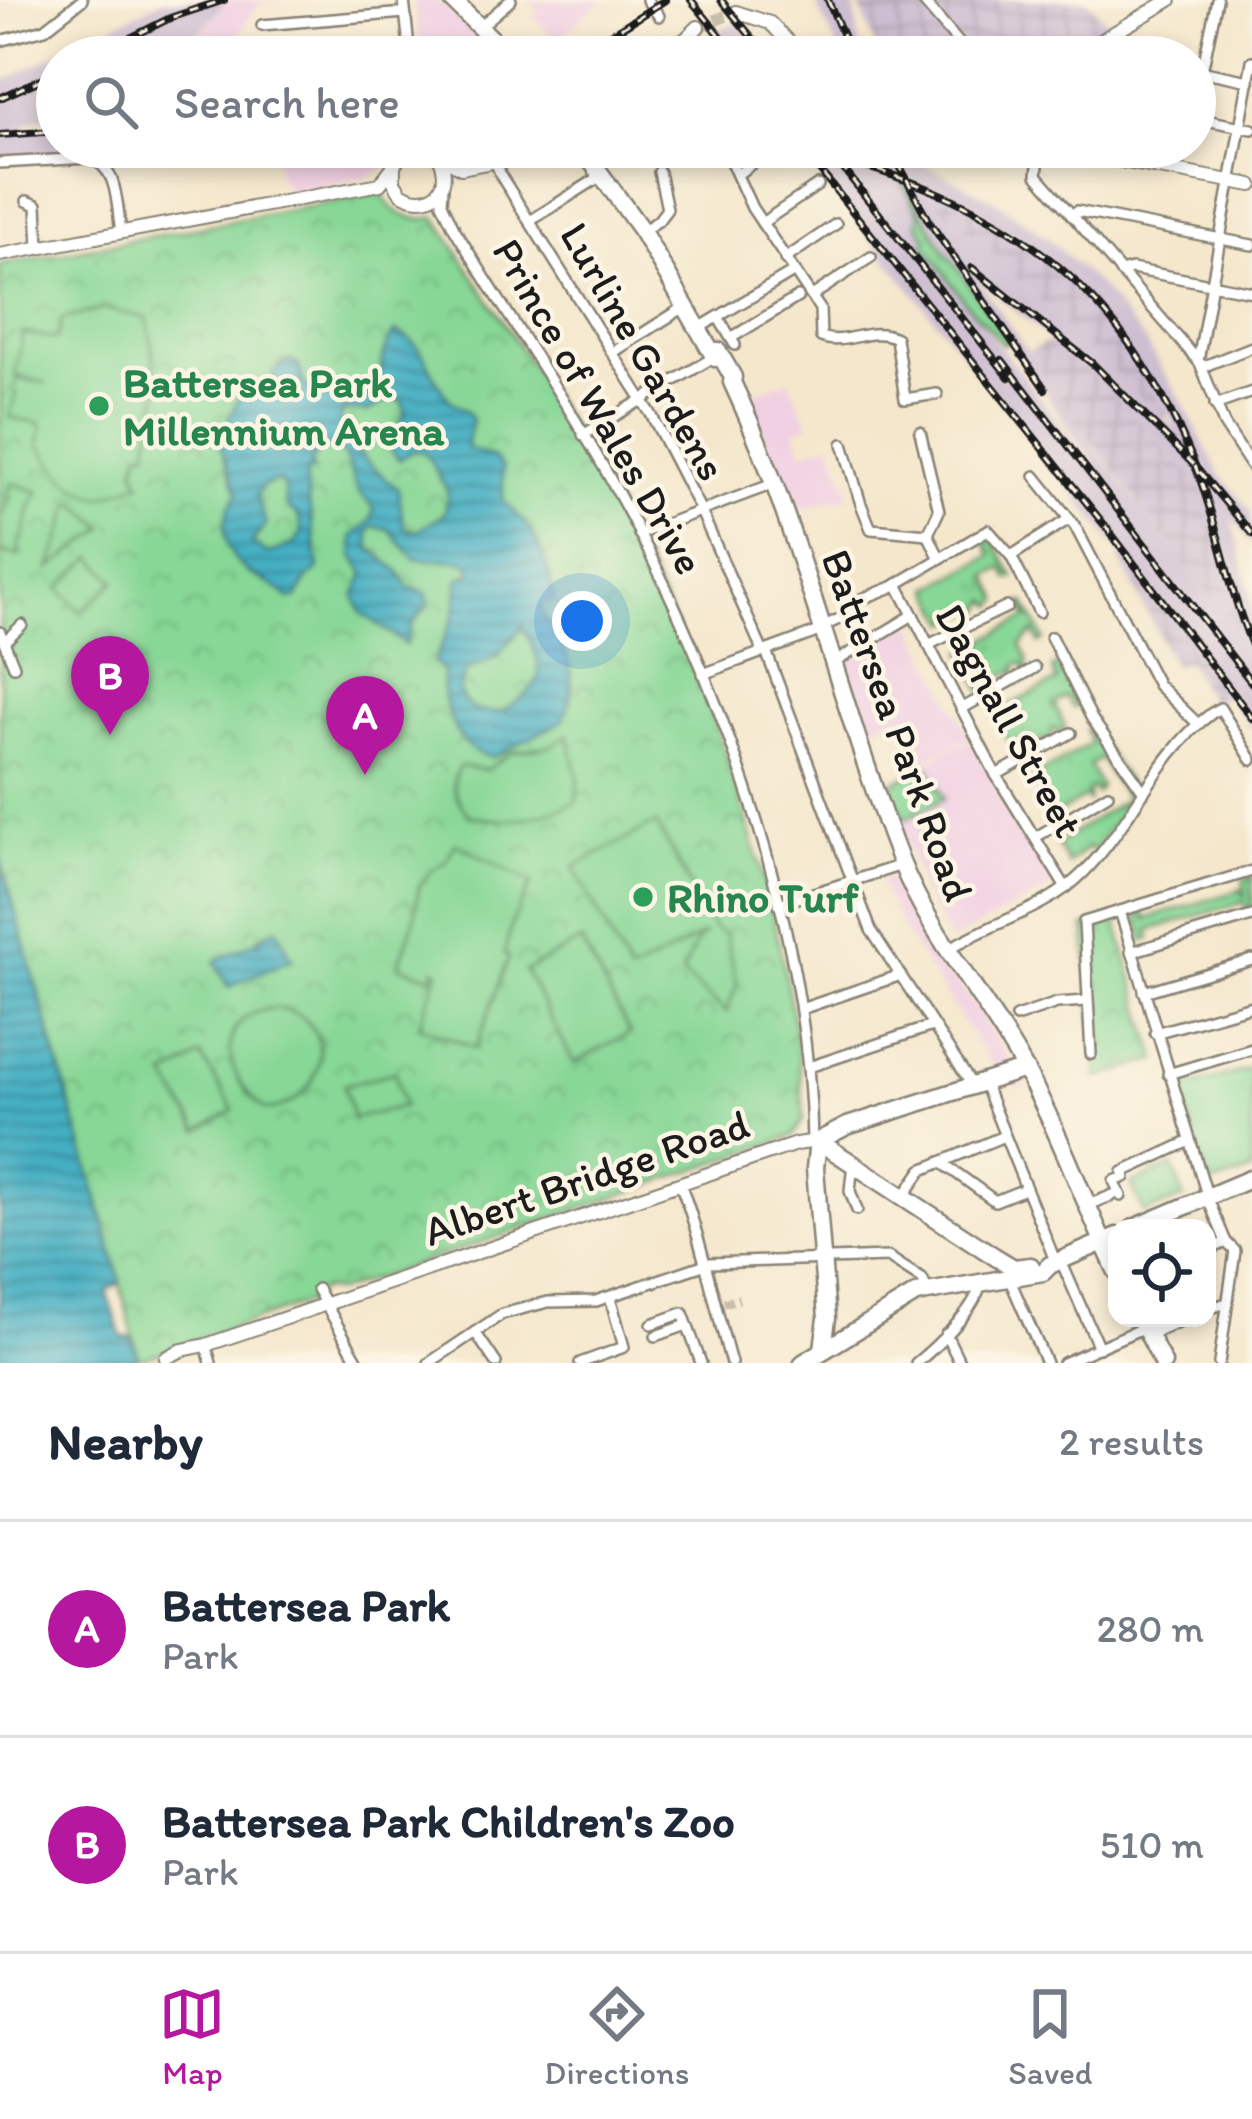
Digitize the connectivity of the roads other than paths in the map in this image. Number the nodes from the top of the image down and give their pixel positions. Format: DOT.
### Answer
graph roads {
  1 [pos="404,0"];
  2 [pos="452,0"];
  3 [pos="511,0"];
  4 [pos="647,0"];
  5 [pos="922,0"];
  6 [pos="1170,0"];
  7 [pos="1216,0"];
  8 [pos="80,3"];
  9 [pos="736,12"];
  10 [pos="405,13"];
  11 [pos="659,16"];
  12 [pos="262,25"];
  13 [pos="482,26"];
  14 [pos="698,27"];
  15 [pos="408,36"];
  16 [pos="495,36"];
  17 [pos="687,36"];
  18 [pos="783,36"];
  19 [pos="953,36"];
  20 [pos="1112,36"];
  21 [pos="1207,36"];
  22 [pos="0,41"];
  23 [pos="1252,61"];
  24 [pos="1216,74"];
  25 [pos="1250,81"];
  26 [pos="1216,122"];
  27 [pos="1246,128"];
  28 [pos="36,161"];
  29 [pos="0,163"];
  30 [pos="107,168"];
  31 [pos="394,168"];
  32 [pos="442,168"];
  33 [pos="461,168"];
  34 [pos="499,168"];
  35 [pos="594,168"];
  36 [pos="606,168"];
  37 [pos="733,168"];
  38 [pos="746,168"];
  39 [pos="1038,168"];
  40 [pos="1158,168"];
  41 [pos="1164,169"];
  42 [pos="659,172"];
  43 [pos="738,174"];
  44 [pos="1232,182"];
  45 [pos="444,183"];
  46 [pos="380,184"];
  47 [pos="818,184"];
  48 [pos="1252,185"];
  49 [pos="401,193"];
  50 [pos="27,201"];
  51 [pos="422,201"];
  52 [pos="1070,215"];
  53 [pos="530,221"];
  54 [pos="762,223"];
  55 [pos="836,224"];
  56 [pos="454,228"];
  57 [pos="121,231"];
  58 [pos="642,231"];
  59 [pos="1222,239"];
  60 [pos="1252,244"];
  61 [pos="39,248"];
  62 [pos="0,255"];
  63 [pos="871,256"];
  64 [pos="785,259"];
  65 [pos="794,271"];
  66 [pos="1120,272"];
  67 [pos="779,283"];
  68 [pos="1213,285"];
  69 [pos="1252,292"];
  70 [pos="812,296"];
  71 [pos="686,306"];
  72 [pos="718,317"];
  73 [pos="700,328"];
  74 [pos="1252,347"];
  75 [pos="612,353"];
  76 [pos="708,358"];
  77 [pos="1200,364"];
  78 [pos="1252,392"];
  79 [pos="937,394"];
  80 [pos="641,399"];
  81 [pos="1215,405"];
  82 [pos="920,432"];
  83 [pos="583,435"];
  84 [pos="843,444"];
  85 [pos="1252,467"];
  86 [pos="1041,477"];
  87 [pos="773,484"];
  88 [pos="700,512"];
  89 [pos="1069,519"];
  90 [pos="639,534"];
  91 [pos="928,534"];
  92 [pos="1011,556"];
  93 [pos="939,557"];
  94 [pos="898,584"];
  95 [pos="1007,607"];
  96 [pos="1039,612"];
  97 [pos="914,615"];
  98 [pos="22,625"];
  99 [pos="825,627"];
  100 [pos="3,636"];
  101 [pos="1051,637"];
  102 [pos="928,645"];
  103 [pos="765,651"];
  104 [pos="835,662"];
  105 [pos="14,666"];
  106 [pos="1035,668"];
  107 [pos="703,674"];
  108 [pos="961,709"];
  109 [pos="1198,724"];
  110 [pos="1071,733"];
  111 [pos="1252,760"];
  112 [pos="996,775"];
  113 [pos="1144,792"];
  114 [pos="1108,794"];
  115 [pos="1036,837"];
  116 [pos="902,865"];
  117 [pos="1252,871"];
  118 [pos="851,881"];
  119 [pos="1159,885"];
  120 [pos="1066,888"];
  121 [pos="1162,898"];
  122 [pos="778,904"];
  123 [pos="1120,911"];
  124 [pos="1252,916"];
  125 [pos="947,950"];
  126 [pos="1131,952"];
  127 [pos="1252,961"];
  128 [pos="898,976"];
  129 [pos="1144,992"];
  130 [pos="1087,1001"];
  131 [pos="1252,1006"];
  132 [pos="801,1009"];
  133 [pos="1016,1017"];
  134 [pos="932,1026"];
  135 [pos="1155,1033"];
  136 [pos="1252,1048"];
  137 [pos="1091,1054"];
  138 [pos="1023,1066"];
  139 [pos="809,1067"];
  140 [pos="1168,1074"];
  141 [pos="981,1081"];
  142 [pos="1004,1136"];
  143 [pos="815,1140"];
  144 [pos="1188,1142"];
  145 [pos="941,1162"];
  146 [pos="853,1163"];
  147 [pos="1252,1178"];
  148 [pos="680,1183"];
  149 [pos="1025,1190"];
  150 [pos="904,1196"];
  151 [pos="1209,1200"];
  152 [pos="1086,1206"];
  153 [pos="857,1210"];
  154 [pos="1158,1219"];
  155 [pos="1108,1236"];
  156 [pos="1108,1240"];
  157 [pos="1228,1242"];
  158 [pos="1216,1247"];
  159 [pos="994,1256"];
  160 [pos="823,1259"];
  161 [pos="1061,1261"];
  162 [pos="1108,1262"];
  163 [pos="704,1265"];
  164 [pos="1010,1280"];
  165 [pos="974,1283"];
  166 [pos="928,1291"];
  167 [pos="610,1297"];
  168 [pos="1227,1303"];
  169 [pos="326,1304"];
  170 [pos="1216,1306"];
  171 [pos="1145,1327"];
  172 [pos="654,1330"];
  173 [pos="475,1331"];
  174 [pos="946,1334"];
  175 [pos="206,1345"];
  176 [pos="829,1345"];
  177 [pos="1099,1348"];
  178 [pos="160,1361"];
  179 [pos="211,1363"];
  180 [pos="359,1363"];
  181 [pos="428,1363"];
  182 [pos="496,1363"];
  183 [pos="580,1363"];
  184 [pos="701,1363"];
  185 [pos="731,1363"];
  186 [pos="803,1363"];
  187 [pos="916,1363"];
  188 [pos="960,1363"];
  189 [pos="1046,1363"];
  190 [pos="1063,1363"];
  191 [pos="1162,1363"];
  192 [pos="1219,1363"];
  1 -- 10 [label="street"];
  2 -- 13 [label="highway"];
  3 -- 13 [label="street"];
  4 -- 11 [label="street"];
  5 -- 19 [label="street"];
  6 -- 20 [label="main road"];
  7 -- 21 [label="street"];
  8 -- 22 [label="street"];
  9 -- 18 [label="main road"];
  10 -- 12 [label="street"];
  10 -- 15 [label="street"];
  13 -- 16 [label="highway"];
  14 -- 17 [label="main road"];
  23 -- 25 [label="street"];
  24 -- 25 [label="street"];
  25 -- 27 [label="street"];
  26 -- 27 [label="street"];
  27 -- 44 [label="street"];
  28 -- 29 [label="street"];
  30 -- 57 [label="street"];
  31 -- 46 [label="main road"];
  31 -- 49 [label="main road"];
  32 -- 45 [label="main road"];
  33 -- 45 [label="main road"];
  34 -- 53 [label="street, Lurline Gardens"];
  35 -- 53 [label="street"];
  36 -- 58 [label="highway, Battersea Park Road"];
  37 -- 43 [label="street"];
  38 -- 43 [label="street"];
  39 -- 52 [label="street"];
  40 -- 41 [label="main road"];
  41 -- 44 [label="main road"];
  42 -- 58 [label="street"];
  43 -- 54 [label="street"];
  44 -- 48 [label="main road"];
  44 -- 59 [label="street"];
  45 -- 51 [label="main road"];
  45 -- 56 [label="street, Prince of Wales Drive"];
  46 -- 49 [label="main road"];
  46 -- 57 [label="main road"];
  47 -- 54 [label="street"];
  49 -- 51 [label="main road"];
  50 -- 61 [label="street"];
  51 -- 56 [label="street, Prince of Wales Drive"];
  52 -- 59 [label="street"];
  52 -- 66 [label="street"];
  53 -- 75 [label="street, Lurline Gardens"];
  54 -- 64 [label="street"];
  55 -- 64 [label="street"];
  56 -- 83 [label="street, Prince of Wales Drive"];
  57 -- 61 [label="main road"];
  58 -- 71 [label="highway, Battersea Park Road"];
  59 -- 60 [label="street"];
  59 -- 68 [label="street"];
  61 -- 62 [label="main road"];
  63 -- 70 [label="street"];
  64 -- 65 [label="street"];
  65 -- 67 [label="street"];
  65 -- 70 [label="street"];
  66 -- 68 [label="street"];
  66 -- 77 [label="street"];
  67 -- 72 [label="street"];
  67 -- 72 [label="street"];
  68 -- 69 [label="street"];
  68 -- 77 [label="street"];
  70 -- 79 [label="street"];
  71 -- 73 [label="highway, Battersea Park Road"];
  71 -- 75 [label="street"];
  72 -- 73 [label="street"];
  73 -- 76 [label="highway, Battersea Park Road"];
  74 -- 77 [label="street"];
  75 -- 80 [label="street, Lurline Gardens"];
  76 -- 80 [label="street"];
  76 -- 87 [label="highway, Battersea Park Road"];
  77 -- 81 [label="street"];
  78 -- 81 [label="street"];
  80 -- 83 [label="street"];
  80 -- 88 [label="street, Lurline Gardens"];
  81 -- 85 [label="street"];
  82 -- 91 [label="street"];
  83 -- 90 [label="street, Prince of Wales Drive"];
  84 -- 91 [label="street"];
  86 -- 89 [label="street"];
  87 -- 88 [label="street"];
  87 -- 99 [label="highway, Battersea Park Road"];
  88 -- 90 [label="street"];
  88 -- 103 [label="street, Lurline Gardens"];
  89 -- 92 [label="street"];
  89 -- 109 [label="street"];
  90 -- 107 [label="street, Prince of Wales Drive"];
  91 -- 93 [label="street"];
  92 -- 93 [label="street"];
  92 -- 96 [label="street"];
  93 -- 94 [label="street"];
  94 -- 97 [label="street, Dagnall Street"];
  94 -- 99 [label="street"];
  95 -- 102 [label="street"];
  97 -- 102 [label="street, Dagnall Street"];
  97 -- 104 [label="street"];
  98 -- 100 [label="street"];
  99 -- 103 [label="street"];
  99 -- 104 [label="highway, Battersea Park Road"];
  100 -- 105 [label="street"];
  101 -- 113 [label="street"];
  102 -- 108 [label="street, Dagnall Street"];
  103 -- 107 [label="street"];
  103 -- 118 [label="street, Lurline Gardens"];
  104 -- 116 [label="highway, Battersea Park Road"];
  106 -- 108 [label="street"];
  107 -- 122 [label="street, Prince of Wales Drive"];
  108 -- 112 [label="street, Dagnall Street"];
  109 -- 111 [label="street"];
  109 -- 113 [label="street"];
  110 -- 112 [label="street"];
  112 -- 115 [label="street, Dagnall Street"];
  113 -- 120 [label="street"];
  114 -- 115 [label="street"];
  115 -- 120 [label="street, Dagnall Street"];
  116 -- 118 [label="street"];
  116 -- 125 [label="highway, Battersea Park Road"];
  117 -- 121 [label="street"];
  118 -- 122 [label="street"];
  118 -- 128 [label="street, Lurline Gardens"];
  119 -- 121 [label="street"];
  120 -- 125 [label="street"];
  121 -- 123 [label="street"];
  122 -- 132 [label="street, Prince of Wales Drive"];
  123 -- 126 [label="street"];
  123 -- 130 [label="street"];
  124 -- 126 [label="street"];
  125 -- 138 [label="highway, Battersea Park Road"];
  126 -- 129 [label="street"];
  127 -- 129 [label="street"];
  128 -- 132 [label="street"];
  128 -- 134 [label="street, Lurline Gardens"];
  129 -- 135 [label="street"];
  130 -- 133 [label="street"];
  130 -- 137 [label="street"];
  131 -- 135 [label="street"];
  132 -- 139 [label="street, Prince of Wales Drive"];
  134 -- 139 [label="street"];
  134 -- 141 [label="street, Lurline Gardens"];
  135 -- 140 [label="street"];
  136 -- 140 [label="street"];
  138 -- 141 [label="highway, Albert Bridge Road"];
  138 -- 152 [label="highway, Battersea Park Road"];
  139 -- 143 [label="street, Prince of Wales Drive"];
  140 -- 144 [label="street"];
  141 -- 142 [label="street, Lurline Gardens"];
  141 -- 143 [label="highway, Albert Bridge Road"];
  142 -- 145 [label="street"];
  142 -- 149 [label="street, Lurline Gardens"];
  143 -- 146 [label="highway"];
  143 -- 148 [label="main road, Albert Bridge Road"];
  143 -- 160 [label="highway, Prince of Wales Drive"];
  144 -- 151 [label="street"];
  144 -- 152 [label="street"];
  145 -- 149 [label="street"];
  145 -- 150 [label="street"];
  146 -- 150 [label="highway"];
  146 -- 153 [label="street"];
  147 -- 151 [label="highway"];
  148 -- 163 [label="street"];
  148 -- 169 [label="main road, Albert Bridge Road"];
  149 -- 161 [label="street, Lurline Gardens"];
  150 -- 159 [label="highway"];
  151 -- 154 [label="highway"];
  151 -- 157 [label="street"];
  152 -- 155 [label="highway, Battersea Park Road"];
  156 -- 161 [label="highway"];
  157 -- 158 [label="street"];
  157 -- 168 [label="street"];
  159 -- 161 [label="highway"];
  159 -- 165 [label="highway"];
  160 -- 163 [label="street"];
  160 -- 166 [label="street"];
  160 -- 176 [label="highway, Prince of Wales Drive"];
  161 -- 162 [label="highway"];
  161 -- 164 [label="highway"];
  161 -- 177 [label="street, Lurline Gardens"];
  163 -- 167 [label="street"];
  163 -- 185 [label="street"];
  164 -- 165 [label="highway"];
  164 -- 189 [label="street"];
  165 -- 166 [label="highway"];
  165 -- 174 [label="street"];
  166 -- 176 [label="highway"];
  167 -- 173 [label="street"];
  167 -- 183 [label="street"];
  168 -- 170 [label="street"];
  168 -- 192 [label="street"];
  169 -- 175 [label="main road, Albert Bridge Road"];
  169 -- 180 [label="street"];
  171 -- 177 [label="street"];
  171 -- 191 [label="highway"];
  172 -- 184 [label="street"];
  173 -- 181 [label="street"];
  173 -- 182 [label="street"];
  174 -- 187 [label="street"];
  174 -- 188 [label="street"];
  175 -- 178 [label="main road, Albert Bridge Road"];
  175 -- 179 [label="street"];
  176 -- 186 [label="highway"];
  177 -- 190 [label="street"];
}
